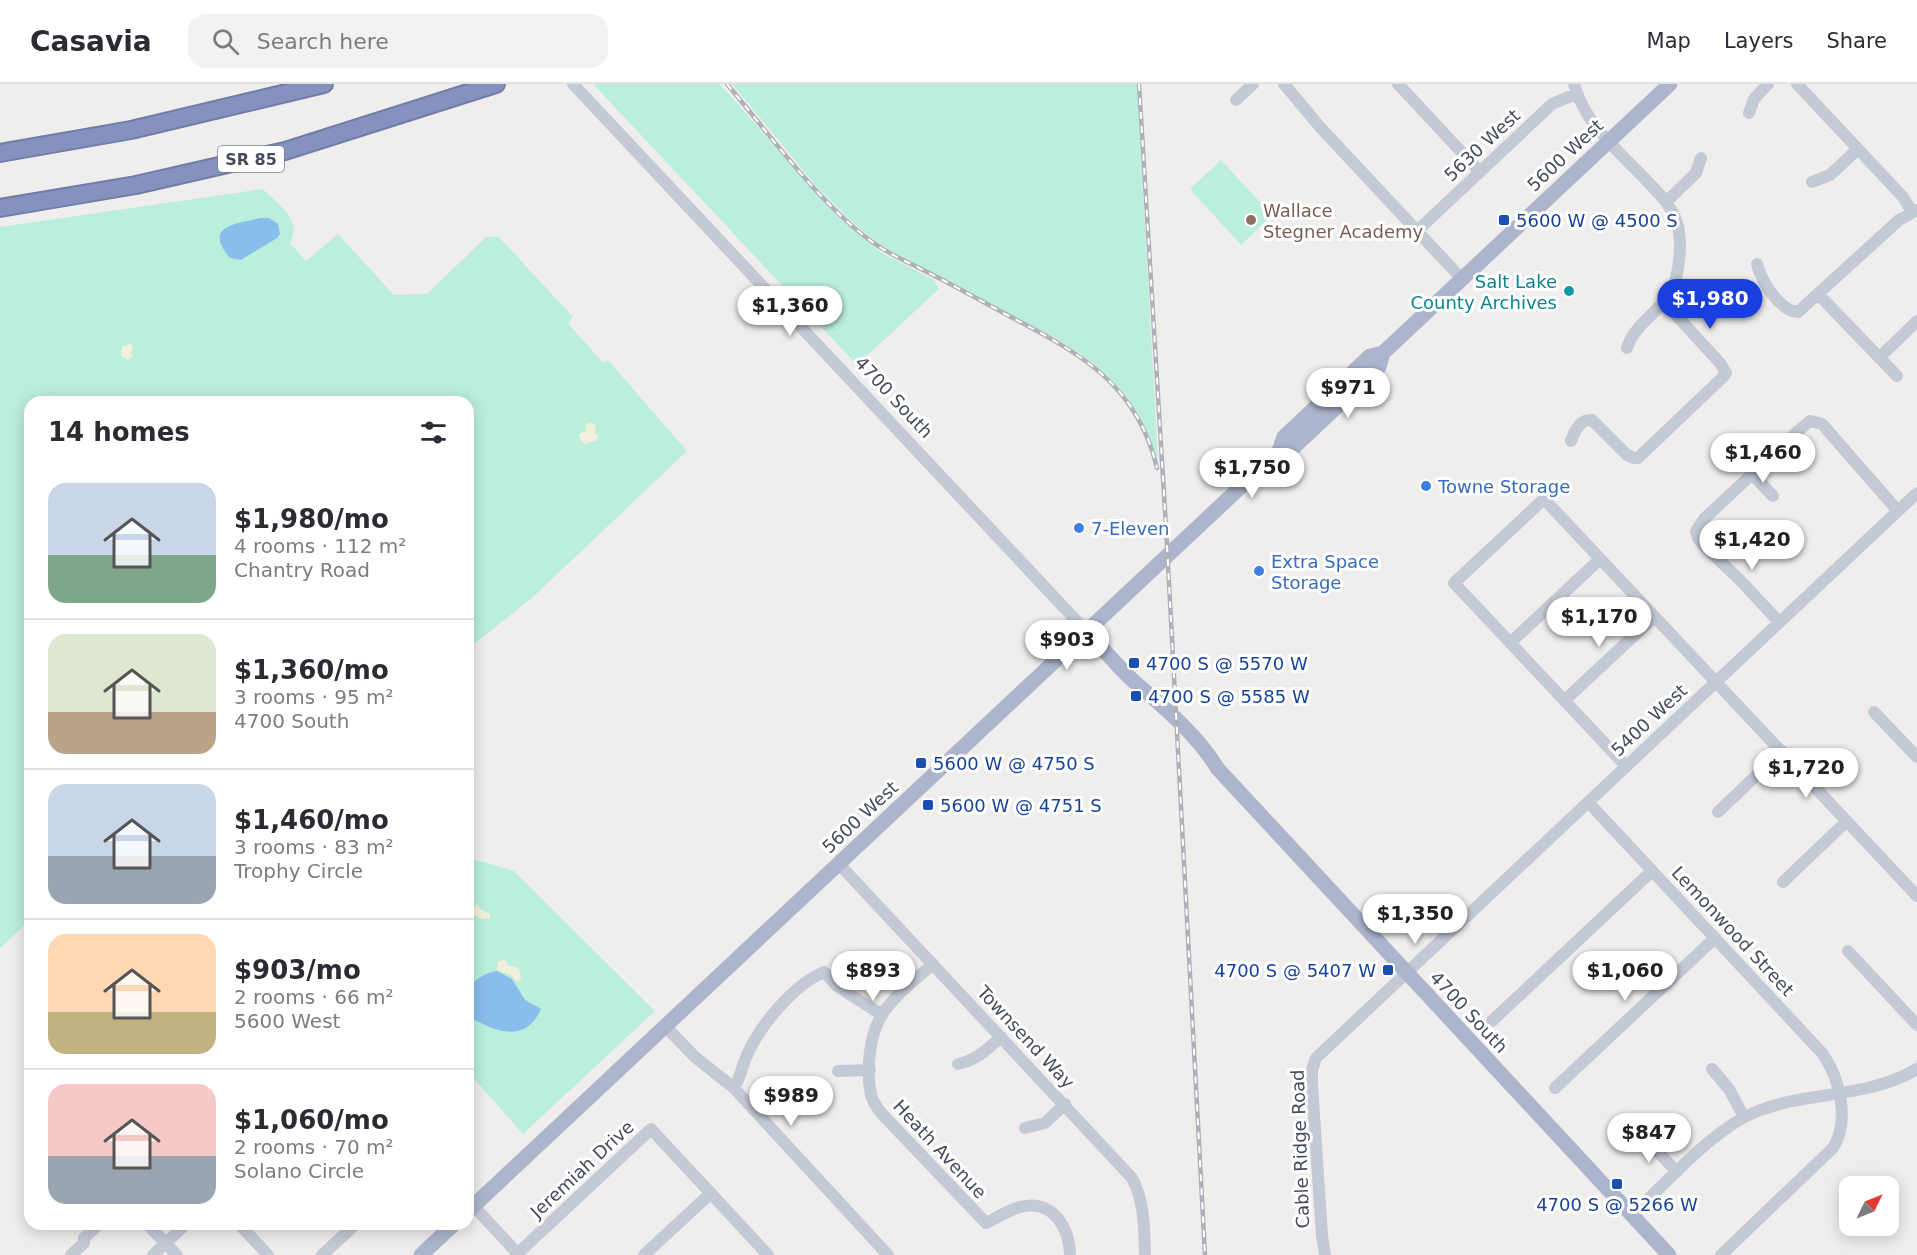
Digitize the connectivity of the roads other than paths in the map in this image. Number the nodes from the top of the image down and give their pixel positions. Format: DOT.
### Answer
graph roads {
  1 [pos="324,84"];
  2 [pos="496,84"];
  3 [pos="573,84"];
  4 [pos="1253,84"];
  5 [pos="1284,84"];
  6 [pos="1398,84"];
  7 [pos="1670,84"];
  8 [pos="1768,84"];
  9 [pos="1797,84"];
  10 [pos="1575,89"];
  11 [pos="1236,100"];
  12 [pos="1749,113"];
  13 [pos="1609,141"];
  14 [pos="1858,149"];
  15 [pos="0,153"];
  16 [pos="1701,158"];
  17 [pos="1480,172"];
  18 [pos="1812,182"];
  19 [pos="1666,202"];
  20 [pos="0,208"];
  21 [pos="1915,211"];
  22 [pos="1417,231"];
  23 [pos="1757,264"];
  24 [pos="1462,279"];
  25 [pos="1819,295"];
  26 [pos="1665,303"];
  27 [pos="1917,321"];
  28 [pos="1627,348"];
  29 [pos="1878,358"];
  30 [pos="1897,376"];
  31 [pos="1571,441"];
  32 [pos="1752,474"];
  33 [pos="1917,493"];
  34 [pos="1773,496"];
  35 [pos="1898,511"];
  36 [pos="1600,559"];
  37 [pos="1654,617"];
  38 [pos="1779,622"];
  39 [pos="1086,631"];
  40 [pos="1510,643"];
  41 [pos="1715,682"];
  42 [pos="1565,700"];
  43 [pos="1874,712"];
  44 [pos="1782,751"];
  45 [pos="1917,757"];
  46 [pos="1626,766"];
  47 [pos="1588,802"];
  48 [pos="1718,812"];
  49 [pos="1847,821"];
  50 [pos="839,864"];
  51 [pos="1652,871"];
  52 [pos="1783,882"];
  53 [pos="1917,896"];
  54 [pos="1715,938"];
  55 [pos="1848,951"];
  56 [pos="933,964"];
  57 [pos="1407,973"];
  58 [pos="882,1015"];
  59 [pos="1492,1021"];
  60 [pos="1917,1025"];
  61 [pos="665,1026"];
  62 [pos="1001,1037"];
  63 [pos="958,1064"];
  64 [pos="1712,1069"];
  65 [pos="1917,1069"];
  66 [pos="870,1070"];
  67 [pos="838,1071"];
  68 [pos="734,1088"];
  69 [pos="1555,1088"];
  70 [pos="1838,1093"];
  71 [pos="1065,1104"];
  72 [pos="1744,1117"];
  73 [pos="1025,1128"];
  74 [pos="1642,1135"];
  75 [pos="1677,1172"];
  76 [pos="711,1193"];
  77 [pos="474,1202"];
  78 [pos="474,1210"];
  79 [pos="1632,1215"];
  80 [pos="93,1230"];
  81 [pos="102,1230"];
  82 [pos="153,1230"];
  83 [pos="180,1230"];
  84 [pos="245,1230"];
  85 [pos="349,1230"];
  86 [pos="448,1230"];
  87 [pos="84,1243"];
  88 [pos="166,1243"];
  89 [pos="71,1255"];
  90 [pos="153,1255"];
  91 [pos="177,1255"];
  92 [pos="268,1255"];
  93 [pos="322,1255"];
  94 [pos="421,1255"];
  95 [pos="518,1255"];
  96 [pos="644,1255"];
  97 [pos="768,1255"];
  98 [pos="888,1255"];
  99 [pos="1070,1255"];
  100 [pos="1145,1255"];
  101 [pos="1325,1255"];
  102 [pos="1669,1255"];
  103 [pos="1721,1255"];
  1 -- 15 [label="highway"];
  2 -- 20 [label="highway, SR 85"];
  3 -- 39 [label="street, 4700 South"];
  4 -- 11 [label="street"];
  5 -- 22 [label="street"];
  6 -- 17 [label="street"];
  7 -- 13 [label="main road, 5600 West"];
  8 -- 12 [label="street"];
  9 -- 14 [label="street"];
  10 -- 13 [label="street"];
  10 -- 17 [label="street, 5630 West"];
  13 -- 19 [label="street"];
  13 -- 24 [label="main road, 5600 West"];
  14 -- 18 [label="street"];
  14 -- 21 [label="street"];
  16 -- 19 [label="street"];
  17 -- 22 [label="street, 5630 West"];
  19 -- 26 [label="street"];
  21 -- 25 [label="street"];
  22 -- 24 [label="street"];
  23 -- 25 [label="street"];
  24 -- 39 [label="main road, 5600 West"];
  25 -- 29 [label="street"];
  26 -- 28 [label="street"];
  26 -- 31 [label="street"];
  27 -- 29 [label="street"];
  29 -- 30 [label="street"];
  32 -- 34 [label="street"];
  32 -- 35 [label="street"];
  32 -- 38 [label="street"];
  33 -- 35 [label="street, 5400 West"];
  35 -- 38 [label="street, 5400 West"];
  36 -- 37 [label="street"];
  36 -- 40 [label="street"];
  36 -- 40 [label="street"];
  37 -- 41 [label="street"];
  37 -- 42 [label="street"];
  38 -- 41 [label="street, 5400 West"];
  39 -- 50 [label="main road, 5600 West"];
  39 -- 57 [label="main road, 4700 South"];
  40 -- 42 [label="street"];
  41 -- 44 [label="street"];
  41 -- 46 [label="street, 5400 West"];
  42 -- 46 [label="street"];
  43 -- 45 [label="street"];
  44 -- 48 [label="street"];
  44 -- 49 [label="street"];
  46 -- 47 [label="street, 5400 West"];
  47 -- 51 [label="street, Lemonwood Street"];
  47 -- 57 [label="street, 5400 West"];
  49 -- 52 [label="street"];
  49 -- 53 [label="street"];
  50 -- 56 [label="street, Townsend Way"];
  50 -- 61 [label="main road, 5600 West"];
  51 -- 54 [label="street, Lemonwood Street"];
  51 -- 59 [label="street"];
  54 -- 69 [label="street"];
  54 -- 70 [label="street, Lemonwood Street"];
  55 -- 60 [label="street"];
  56 -- 58 [label="street, Heath Avenue"];
  56 -- 62 [label="street, Townsend Way"];
  57 -- 79 [label="main road, 4700 South"];
  57 -- 101 [label="street, Cable Ridge Road"];
  58 -- 66 [label="street, Heath Avenue"];
  58 -- 68 [label="street"];
  61 -- 68 [label="street"];
  61 -- 77 [label="main road, 5600 West"];
  62 -- 63 [label="street"];
  62 -- 71 [label="street, Townsend Way"];
  64 -- 72 [label="street"];
  65 -- 70 [label="street"];
  66 -- 67 [label="street"];
  66 -- 99 [label="street, Heath Avenue"];
  68 -- 98 [label="street"];
  70 -- 72 [label="street"];
  70 -- 103 [label="street, Lemonwood Street"];
  71 -- 73 [label="street"];
  71 -- 100 [label="street, Townsend Way"];
  72 -- 75 [label="street"];
  74 -- 75 [label="street"];
  75 -- 79 [label="street"];
  76 -- 95 [label="street, Jeremiah Drive"];
  76 -- 96 [label="street"];
  76 -- 97 [label="street, Jeremiah Drive"];
  78 -- 95 [label="street"];
  79 -- 102 [label="main road, 4700 South"];
  80 -- 87 [label="street"];
  81 -- 87 [label="street"];
  82 -- 88 [label="street"];
  83 -- 88 [label="street"];
  84 -- 92 [label="street"];
  85 -- 93 [label="street"];
  86 -- 94 [label="main road"];
  87 -- 89 [label="street"];
  88 -- 90 [label="street"];
  88 -- 91 [label="street"];
}
